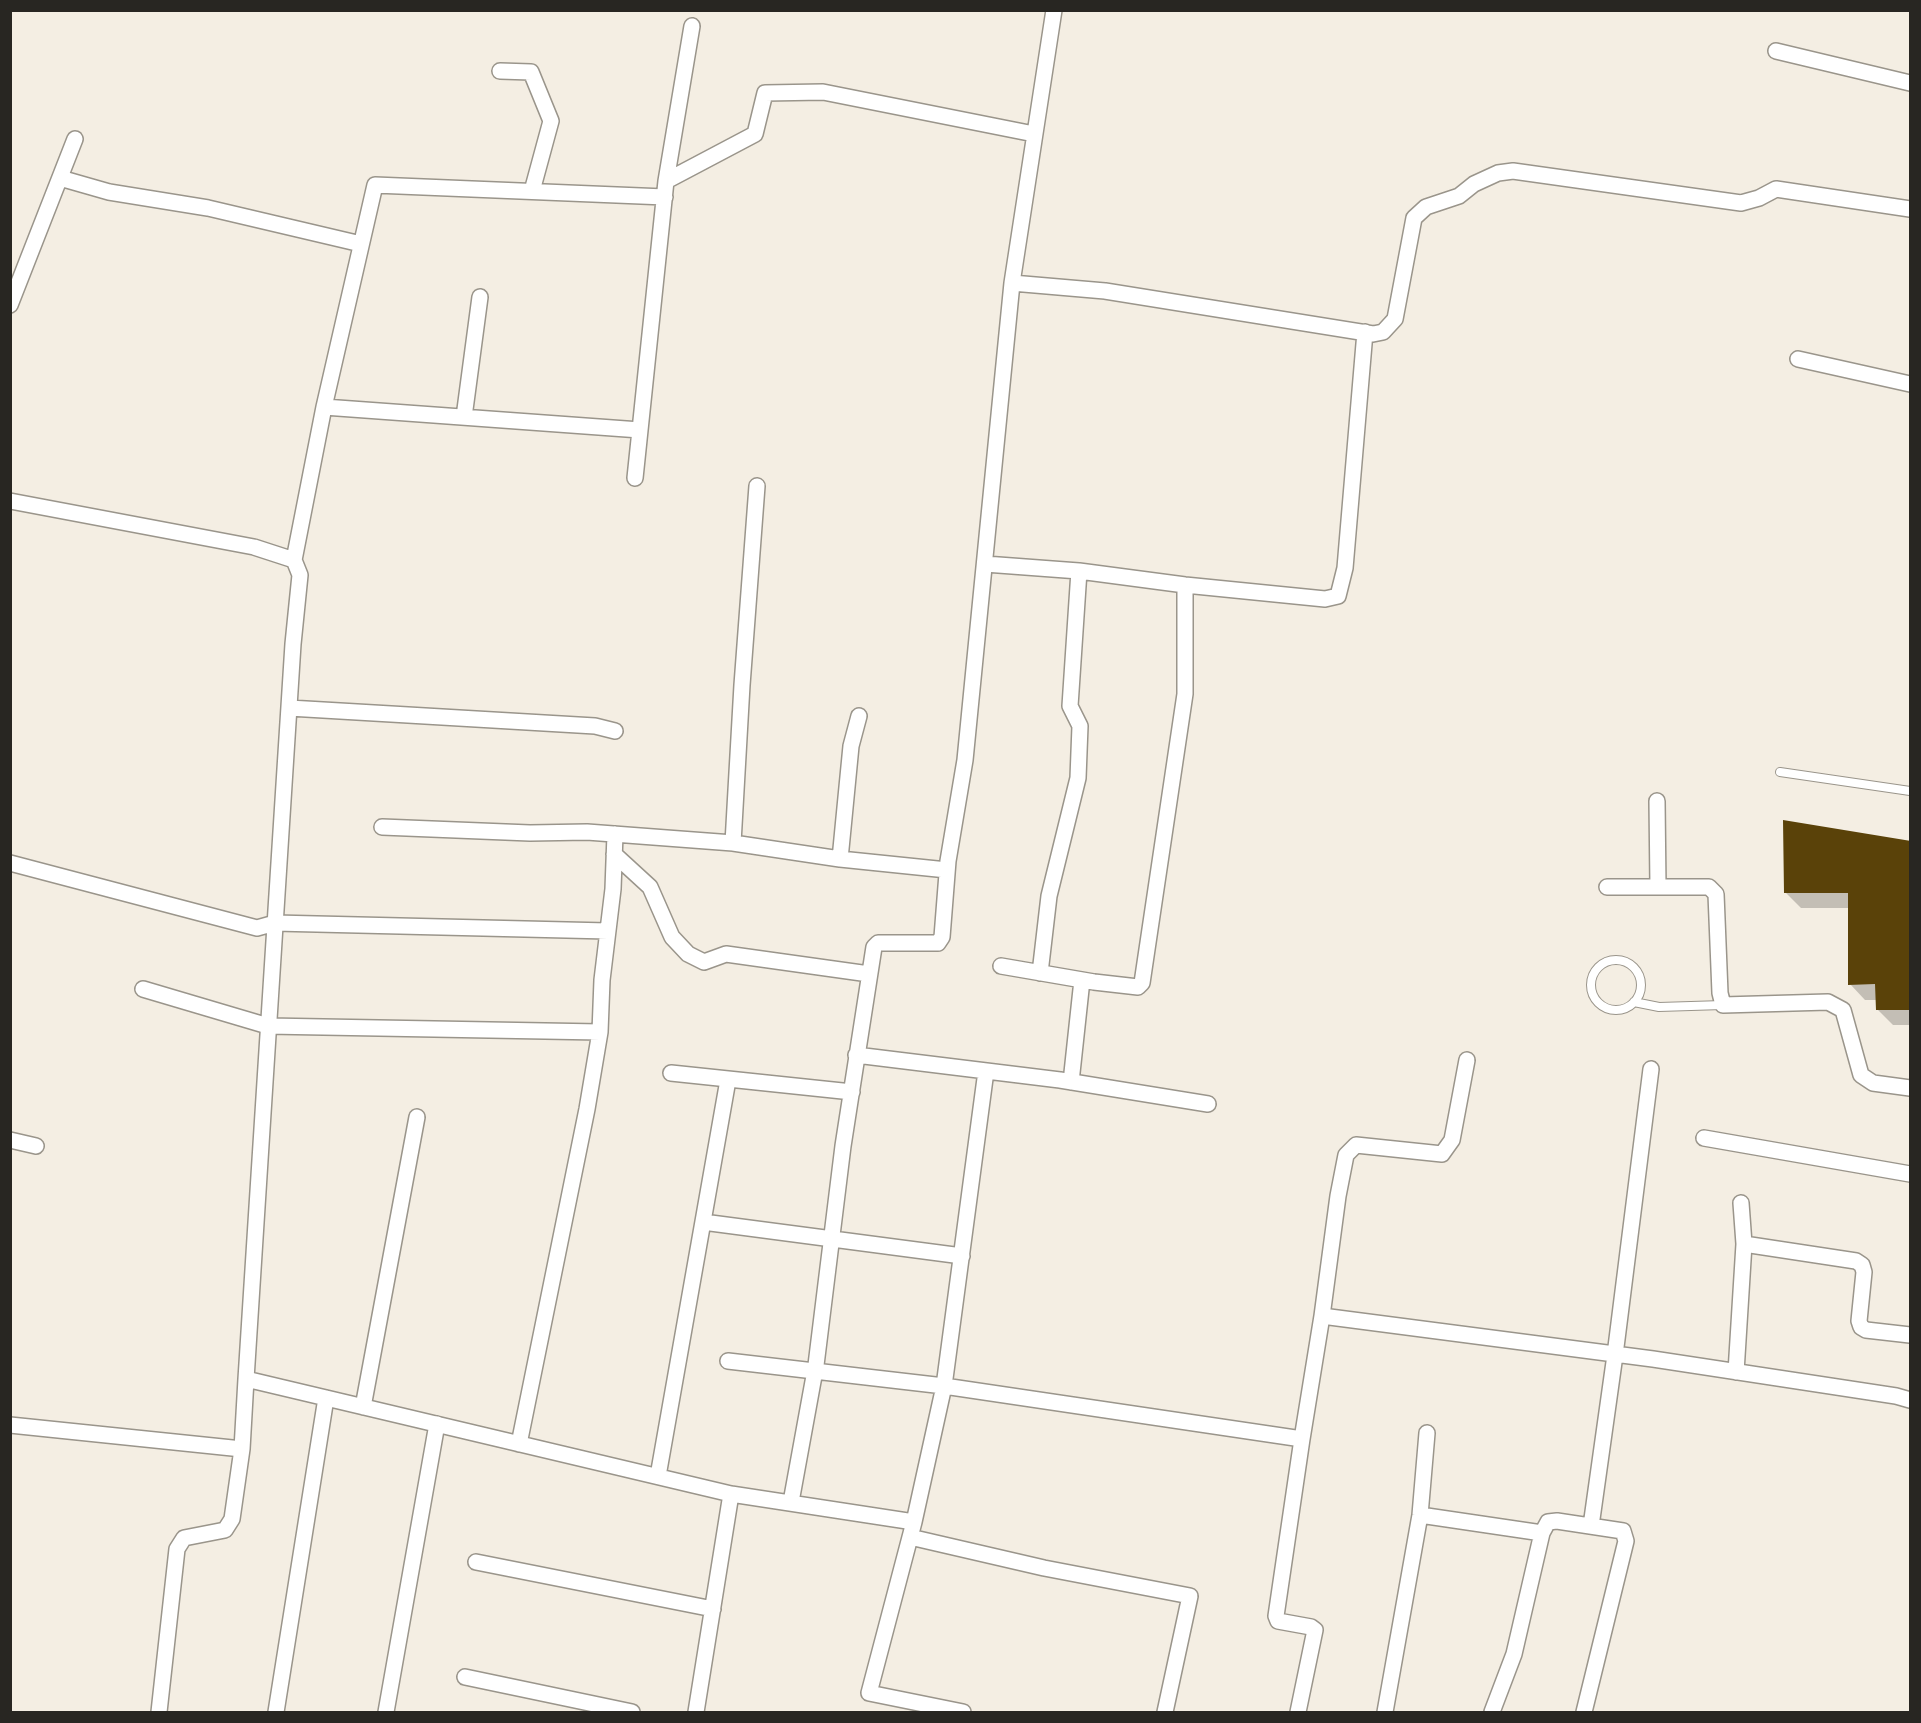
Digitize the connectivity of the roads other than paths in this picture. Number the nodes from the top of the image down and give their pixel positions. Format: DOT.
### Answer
graph roads {
  1 [pos="1054,10"];
  2 [pos="692,26"];
  3 [pos="1776,51"];
  4 [pos="500,71"];
  5 [pos="1911,83"];
  6 [pos="1034,134"];
  7 [pos="75,139"];
  8 [pos="60,178"];
  9 [pos="665,189"];
  10 [pos="532,191"];
  11 [pos="1911,209"];
  12 [pos="361,244"];
  13 [pos="1012,283"];
  14 [pos="480,297"];
  15 [pos="10,305"];
  16 [pos="1365,332"];
  17 [pos="1798,359"];
  18 [pos="1911,384"];
  19 [pos="324,407"];
  20 [pos="464,417"];
  21 [pos="640,430"];
  22 [pos="635,478"];
  23 [pos="757,486"];
  24 [pos="10,501"];
  25 [pos="294,560"];
  26 [pos="985,564"];
  27 [pos="1079,571"];
  28 [pos="1185,585"];
  29 [pos="289,708"];
  30 [pos="859,716"];
  31 [pos="615,731"];
  32 [pos="1780,772"];
  33 [pos="1911,791"];
  34 [pos="1657,801"];
  35 [pos="382,827"];
  36 [pos="615,834"];
  37 [pos="733,843"];
  38 [pos="614,854"];
  39 [pos="840,859"];
  40 [pos="10,863"];
  41 [pos="947,870"];
  42 [pos="1607,887"];
  43 [pos="1658,887"];
  44 [pos="275,923"];
  45 [pos="608,931"];
  46 [pos="1001,966"];
  47 [pos="1040,973"];
  48 [pos="869,974"];
  49 [pos="1083,980"];
  50 [pos="143,989"];
  51 [pos="1634,1002"];
  52 [pos="1723,1005"];
  53 [pos="268,1026"];
  54 [pos="600,1032"];
  55 [pos="856,1055"];
  56 [pos="1467,1060"];
  57 [pos="1650,1069"];
  58 [pos="986,1071"];
  59 [pos="671,1073"];
  60 [pos="728,1080"];
  61 [pos="1071,1082"];
  62 [pos="1911,1088"];
  63 [pos="852,1092"];
  64 [pos="1209,1104"];
  65 [pos="417,1116"];
  66 [pos="1704,1138"];
  67 [pos="10,1140"];
  68 [pos="36,1146"];
  69 [pos="1911,1174"];
  70 [pos="1741,1203"];
  71 [pos="703,1222"];
  72 [pos="831,1239"];
  73 [pos="1744,1244"];
  74 [pos="962,1257"];
  75 [pos="1322,1316"];
  76 [pos="1911,1335"];
  77 [pos="1616,1355"];
  78 [pos="728,1360"];
  79 [pos="815,1371"];
  80 [pos="1736,1372"];
  81 [pos="246,1379"];
  82 [pos="944,1386"];
  83 [pos="326,1398"];
  84 [pos="1911,1400"];
  85 [pos="363,1407"];
  86 [pos="437,1424"];
  87 [pos="10,1425"];
  88 [pos="1427,1433"];
  89 [pos="1302,1439"];
  90 [pos="519,1444"];
  91 [pos="242,1449"];
  92 [pos="658,1476"];
  93 [pos="731,1494"];
  94 [pos="791,1502"];
  95 [pos="1420,1515"];
  96 [pos="1591,1526"];
  97 [pos="912,1529"];
  98 [pos="1542,1533"];
  99 [pos="476,1562"];
  100 [pos="713,1609"];
  101 [pos="465,1677"];
  102 [pos="159,1713"];
  103 [pos="276,1713"];
  104 [pos="386,1713"];
  105 [pos="632,1713"];
  106 [pos="696,1713"];
  107 [pos="963,1713"];
  108 [pos="1165,1713"];
  109 [pos="1298,1713"];
  110 [pos="1385,1713"];
  111 [pos="1492,1713"];
  112 [pos="1584,1713"];
  1 -- 6 [label="street"];
  2 -- 9 [label="street"];
  3 -- 5 [label="street"];
  4 -- 10 [label="street"];
  6 -- 9 [label="street"];
  6 -- 13 [label="street"];
  7 -- 8 [label="street"];
  8 -- 12 [label="street"];
  8 -- 15 [label="street"];
  9 -- 10 [label="street"];
  9 -- 21 [label="street"];
  10 -- 12 [label="street"];
  11 -- 16 [label="street"];
  12 -- 19 [label="street"];
  13 -- 16 [label="street"];
  13 -- 26 [label="street"];
  14 -- 20 [label="street"];
  16 -- 28 [label="street"];
  17 -- 18 [label="street"];
  19 -- 20 [label="street"];
  19 -- 25 [label="street"];
  20 -- 21 [label="street"];
  21 -- 22 [label="street"];
  23 -- 37 [label="street"];
  24 -- 25 [label="street"];
  25 -- 29 [label="street"];
  26 -- 27 [label="street"];
  26 -- 41 [label="street"];
  27 -- 28 [label="street"];
  27 -- 47 [label="street"];
  28 -- 49 [label="street"];
  29 -- 31 [label="street"];
  29 -- 44 [label="street"];
  30 -- 39 [label="street"];
  32 -- 33 [label="lane"];
  34 -- 43 [label="street"];
  35 -- 36 [label="street"];
  36 -- 37 [label="street"];
  36 -- 38 [label="street"];
  37 -- 39 [label="street"];
  38 -- 45 [label="street"];
  38 -- 48 [label="street"];
  39 -- 41 [label="street"];
  40 -- 44 [label="street"];
  41 -- 48 [label="street"];
  42 -- 43 [label="street"];
  43 -- 52 [label="street"];
  44 -- 45 [label="street"];
  44 -- 53 [label="street"];
  45 -- 54 [label="street"];
  46 -- 47 [label="street"];
  47 -- 49 [label="street"];
  48 -- 55 [label="street"];
  49 -- 61 [label="street"];
  50 -- 53 [label="street"];
  51 -- 51 [label="lane"];
  51 -- 52 [label="lane"];
  52 -- 62 [label="street"];
  53 -- 54 [label="street"];
  53 -- 81 [label="street"];
  54 -- 90 [label="street"];
  55 -- 58 [label="street"];
  55 -- 63 [label="street"];
  56 -- 75 [label="street"];
  57 -- 77 [label="street"];
  58 -- 61 [label="street"];
  58 -- 74 [label="street"];
  59 -- 60 [label="street"];
  60 -- 63 [label="street"];
  60 -- 71 [label="street"];
  61 -- 64 [label="street"];
  63 -- 72 [label="street"];
  65 -- 85 [label="street"];
  66 -- 69 [label="street"];
  67 -- 68 [label="street"];
  70 -- 73 [label="street"];
  71 -- 72 [label="street"];
  71 -- 92 [label="street"];
  72 -- 74 [label="street"];
  72 -- 79 [label="street"];
  73 -- 76 [label="street"];
  73 -- 80 [label="street"];
  74 -- 82 [label="street"];
  75 -- 77 [label="street"];
  75 -- 89 [label="street"];
  77 -- 80 [label="street"];
  77 -- 96 [label="street"];
  78 -- 79 [label="street"];
  79 -- 82 [label="street"];
  79 -- 94 [label="street"];
  80 -- 84 [label="street"];
  81 -- 83 [label="street"];
  81 -- 91 [label="street"];
  82 -- 89 [label="street"];
  82 -- 97 [label="street"];
  83 -- 85 [label="street"];
  83 -- 103 [label="street"];
  85 -- 86 [label="street"];
  86 -- 90 [label="street"];
  86 -- 104 [label="street"];
  87 -- 91 [label="street"];
  88 -- 95 [label="street"];
  89 -- 109 [label="street"];
  90 -- 92 [label="street"];
  91 -- 102 [label="street"];
  92 -- 93 [label="street"];
  93 -- 94 [label="street"];
  93 -- 100 [label="street"];
  94 -- 97 [label="street"];
  95 -- 98 [label="street"];
  95 -- 110 [label="street"];
  96 -- 98 [label="street"];
  96 -- 112 [label="street"];
  97 -- 107 [label="street"];
  97 -- 108 [label="street"];
  98 -- 111 [label="street"];
  99 -- 100 [label="street"];
  100 -- 106 [label="street"];
  101 -- 105 [label="street"];
}
